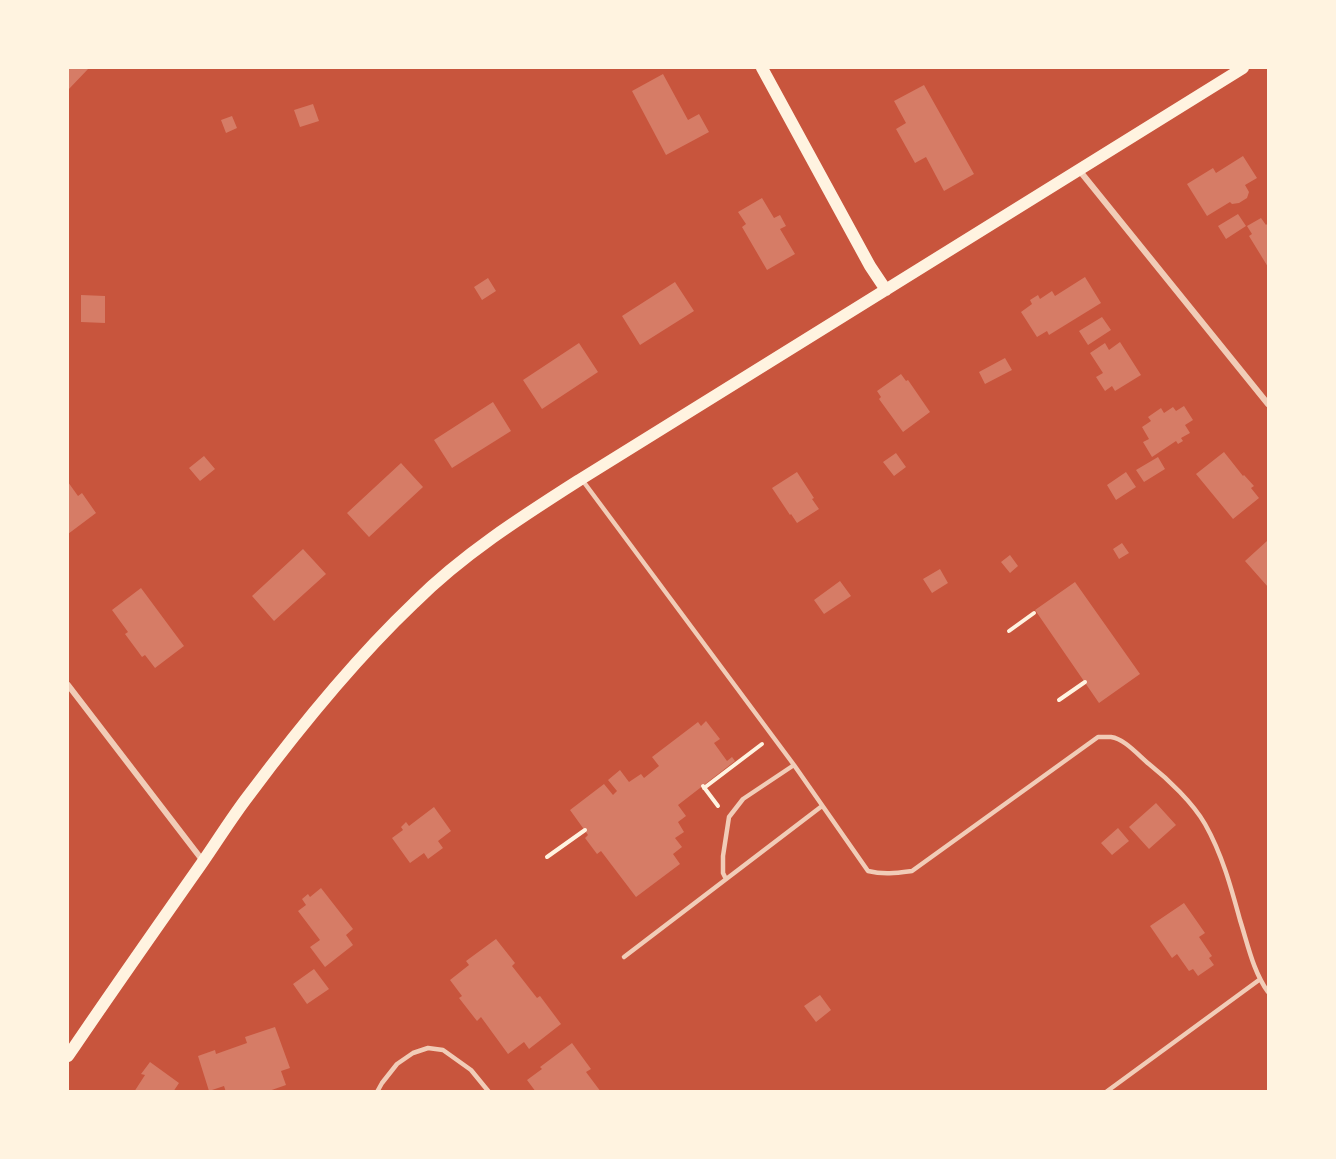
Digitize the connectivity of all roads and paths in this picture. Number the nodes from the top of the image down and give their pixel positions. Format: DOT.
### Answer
graph roads {
  1 [pos="762,68"];
  2 [pos="1243,68"];
  3 [pos="1079,170"];
  4 [pos="885,290"];
  5 [pos="1269,404"];
  6 [pos="581,479"];
  7 [pos="1034,613"];
  8 [pos="1009,631"];
  9 [pos="1085,682"];
  10 [pos="68,686"];
  11 [pos="1059,700"];
  12 [pos="759,746"];
  13 [pos="794,765"];
  14 [pos="718,806"];
  15 [pos="822,806"];
  16 [pos="585,830"];
  17 [pos="547,857"];
  18 [pos="203,861"];
  19 [pos="726,879"];
  20 [pos="624,957"];
  21 [pos="1259,980"];
  22 [pos="1269,992"];
  23 [pos="68,1056"];
  24 [pos="377,1092"];
  25 [pos="489,1092"];
  26 [pos="1106,1092"];
  1 -- 4 [label="main road"];
  2 -- 3 [label="main road"];
  3 -- 4 [label="main road"];
  3 -- 5 [label="street"];
  4 -- 6 [label="main road"];
  6 -- 13 [label="lane"];
  6 -- 18 [label="main road"];
  7 -- 8 [label="path"];
  9 -- 11 [label="path"];
  10 -- 18 [label="street"];
  12 -- 14 [label="path"];
  13 -- 15 [label="lane"];
  13 -- 19 [label="lane"];
  15 -- 19 [label="lane"];
  15 -- 21 [label="lane"];
  16 -- 17 [label="path"];
  18 -- 23 [label="main road"];
  19 -- 20 [label="lane"];
  21 -- 22 [label="lane"];
  21 -- 26 [label="lane"];
  24 -- 25 [label="lane"];
}
